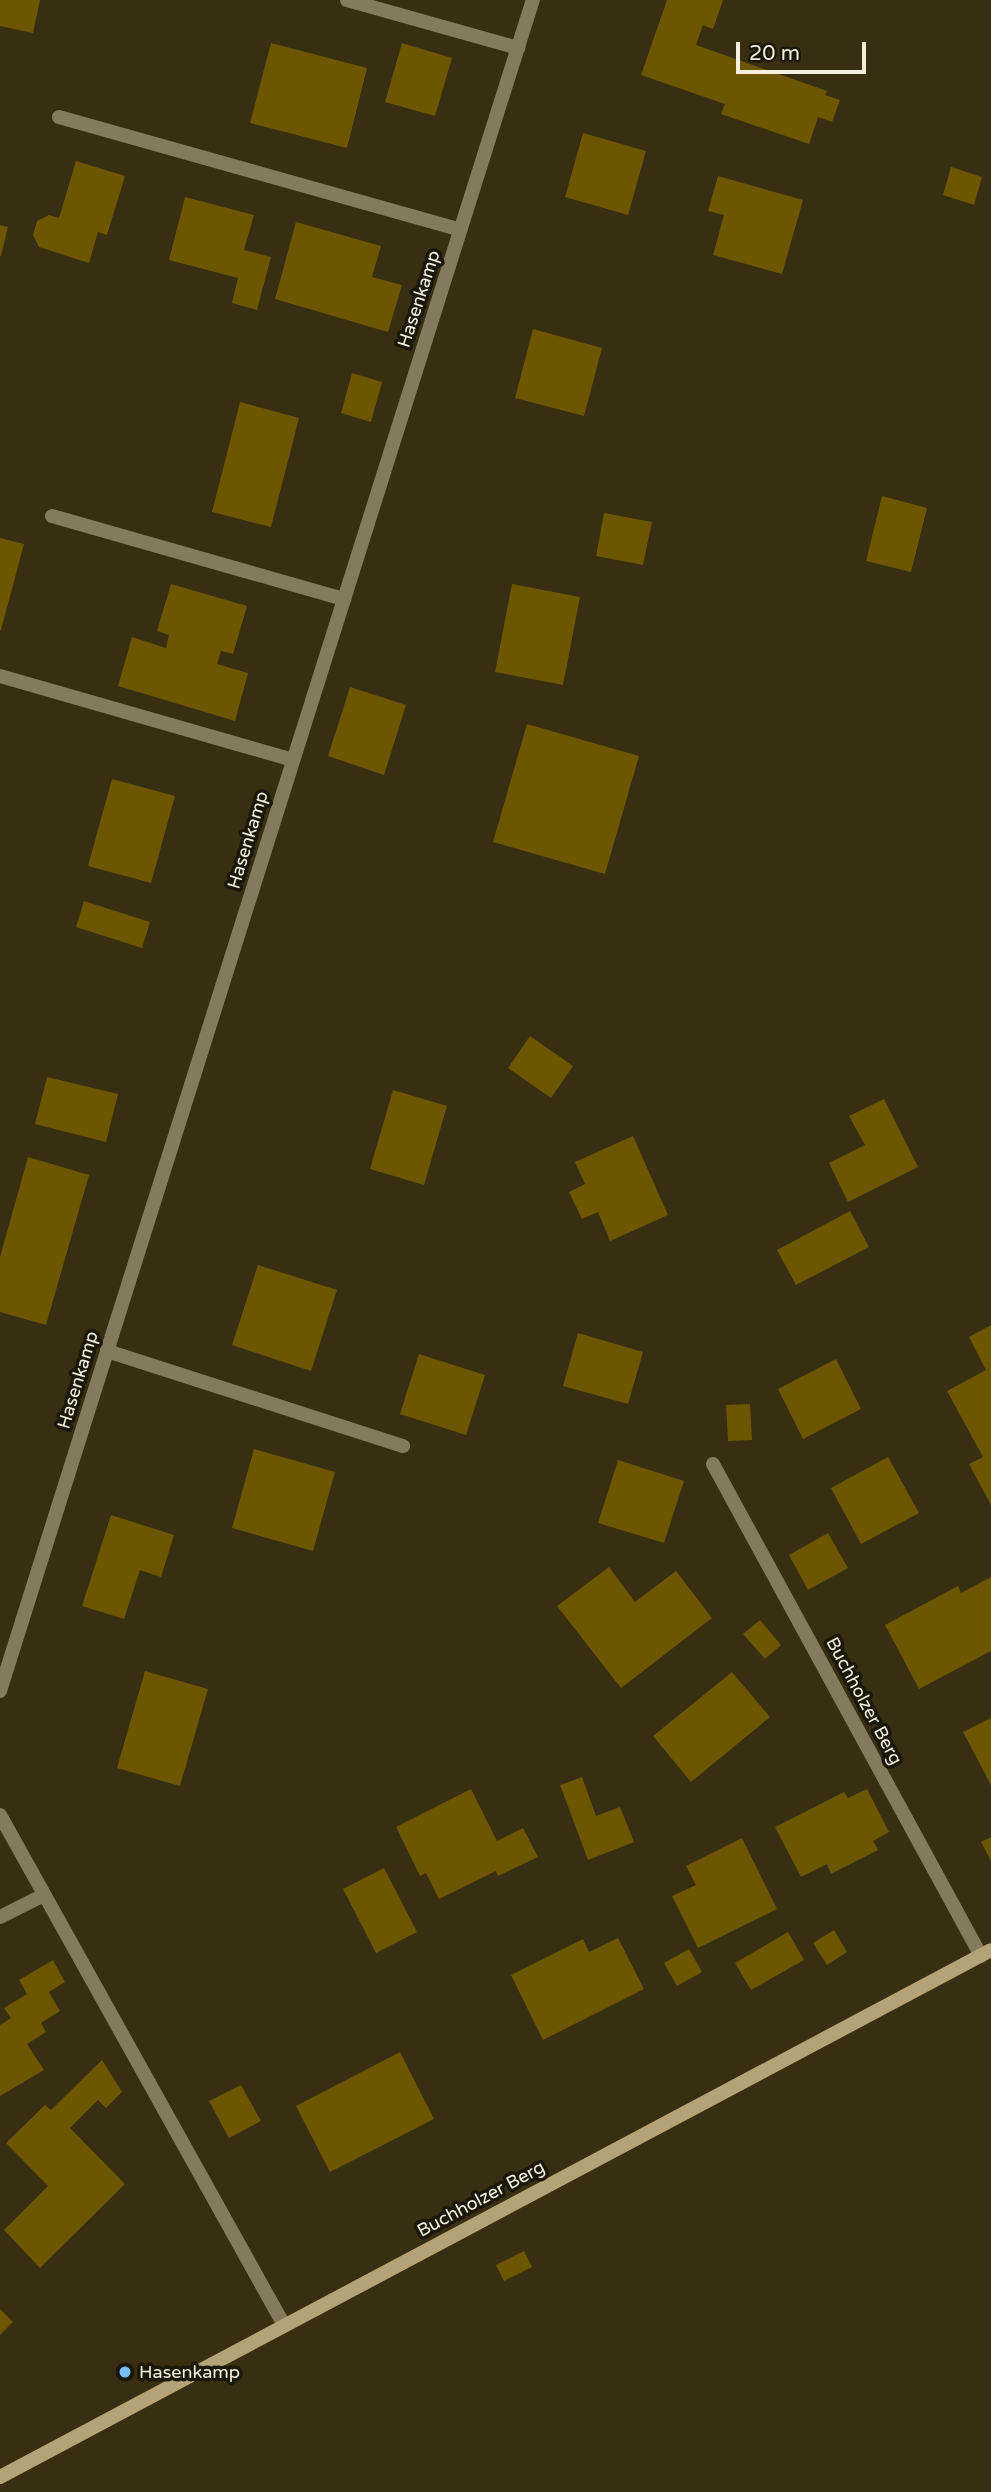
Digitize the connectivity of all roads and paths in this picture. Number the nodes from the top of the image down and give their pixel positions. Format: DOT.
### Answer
graph roads {
  1 [pos="347,0"];
  2 [pos="533,0"];
  3 [pos="518,48"];
  4 [pos="59,117"];
  5 [pos="460,230"];
  6 [pos="52,516"];
  7 [pos="344,599"];
  8 [pos="0,676"];
  9 [pos="293,760"];
  10 [pos="107,1351"];
  11 [pos="403,1446"];
  12 [pos="713,1464"];
  13 [pos="0,1691"];
  14 [pos="0,1815"];
  15 [pos="44,1895"];
  16 [pos="0,1917"];
  17 [pos="986,1953"];
  18 [pos="284,2325"];
  19 [pos="0,2477"];
  1 -- 3 [label="street"];
  2 -- 3 [label="street, Hasenkamp"];
  3 -- 5 [label="street, Hasenkamp"];
  4 -- 5 [label="street"];
  5 -- 7 [label="street, Hasenkamp"];
  6 -- 7 [label="street"];
  7 -- 9 [label="street, Hasenkamp"];
  8 -- 9 [label="street"];
  9 -- 10 [label="street, Hasenkamp"];
  10 -- 11 [label="street"];
  10 -- 13 [label="street, Hasenkamp"];
  12 -- 17 [label="street, Buchholzer Berg"];
  14 -- 15 [label="street"];
  15 -- 16 [label="street"];
  15 -- 18 [label="street"];
  17 -- 18 [label="main road, Buchholzer Berg"];
  18 -- 19 [label="main road, Buchholzer Berg"];
}
